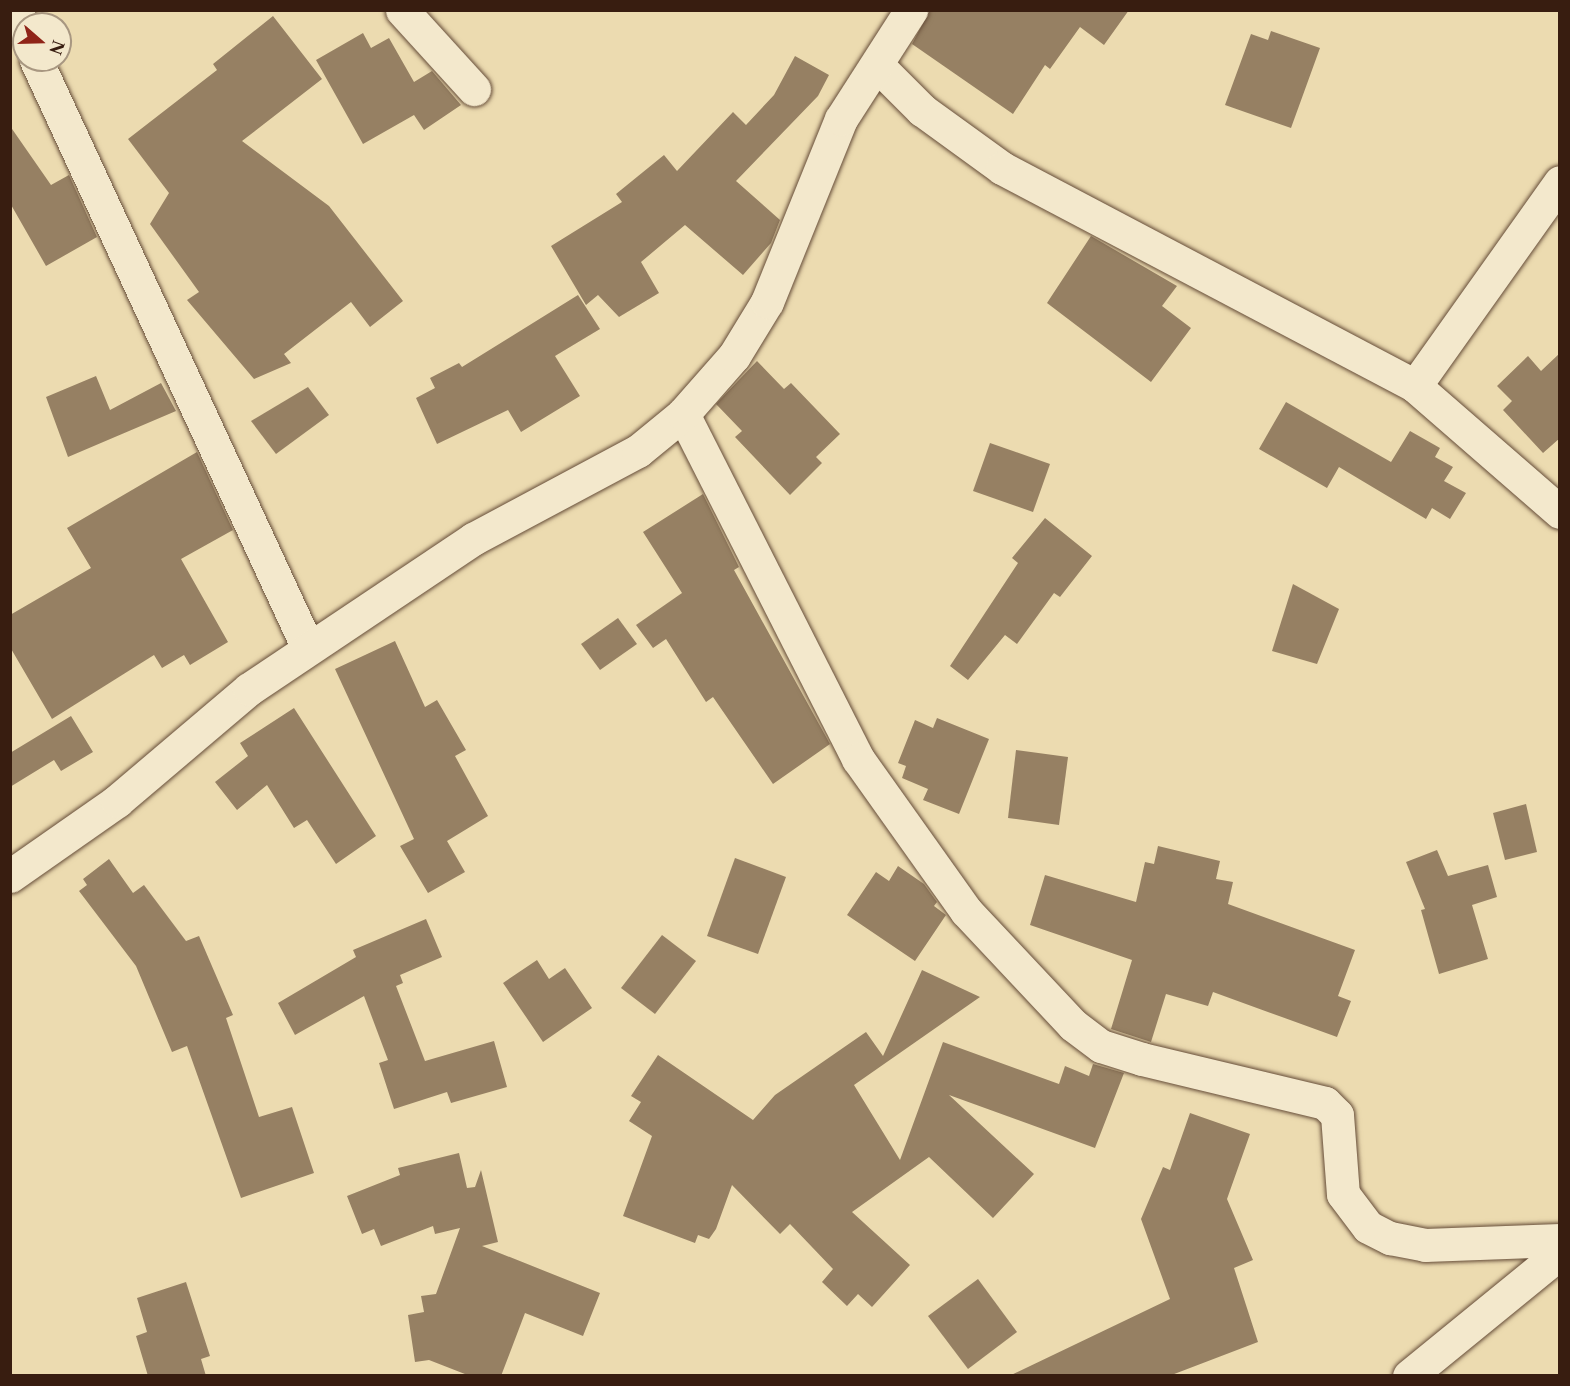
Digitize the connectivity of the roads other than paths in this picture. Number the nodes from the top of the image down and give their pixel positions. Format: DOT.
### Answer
graph roads {
  1 [pos="402,10"];
  2 [pos="911,10"];
  3 [pos="877,65"];
  4 [pos="42,72"];
  5 [pos="474,89"];
  6 [pos="1560,182"];
  7 [pos="1415,386"];
  8 [pos="683,414"];
  9 [pos="1560,512"];
  10 [pos="308,648"];
  11 [pos="10,876"];
  12 [pos="1560,1240"];
  13 [pos="1560,1253"];
  14 [pos="1409,1376"];
  1 -- 5 [label="street"];
  2 -- 3 [label="street"];
  3 -- 7 [label="street"];
  3 -- 8 [label="street"];
  4 -- 10 [label="street"];
  6 -- 7 [label="street"];
  7 -- 9 [label="street"];
  8 -- 10 [label="street"];
  8 -- 12 [label="street"];
  10 -- 11 [label="street"];
  13 -- 14 [label="street"];
}
